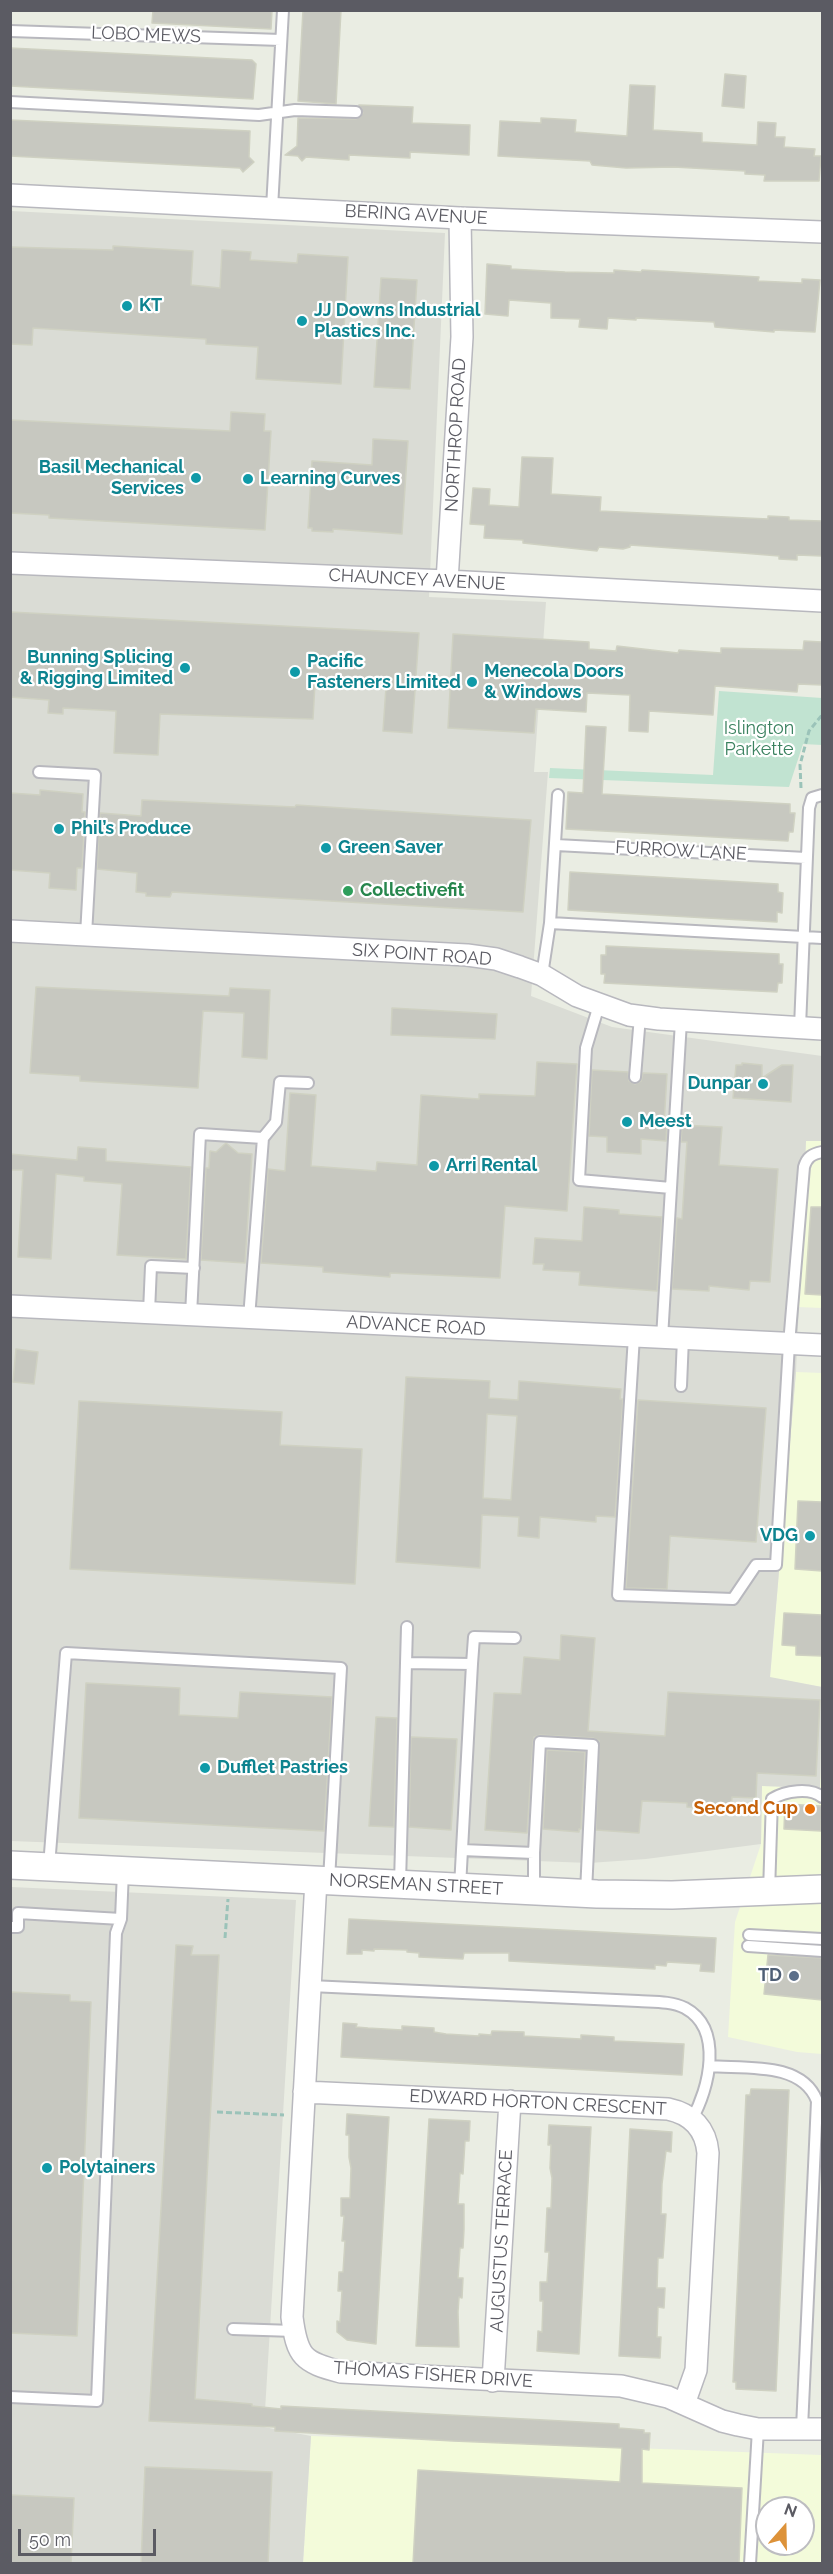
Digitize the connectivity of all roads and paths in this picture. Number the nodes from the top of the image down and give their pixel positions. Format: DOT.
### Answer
graph roads {
  1 [pos="283,10"];
  2 [pos="10,31"];
  3 [pos="282,40"];
  4 [pos="10,102"];
  5 [pos="277,112"];
  6 [pos="356,112"];
  7 [pos="10,195"];
  8 [pos="272,208"];
  9 [pos="460,218"];
  10 [pos="822,232"];
  11 [pos="10,563"];
  12 [pos="447,581"];
  13 [pos="822,601"];
  14 [pos="822,715"];
  15 [pos="39,772"];
  16 [pos="558,795"];
  17 [pos="817,797"];
  18 [pos="556,845"];
  19 [pos="806,858"];
  20 [pos="550,923"];
  21 [pos="10,931"];
  22 [pos="86,935"];
  23 [pos="804,937"];
  24 [pos="822,938"];
  25 [pos="542,975"];
  26 [pos="599,1005"];
  27 [pos="640,1016"];
  28 [pos="681,1021"];
  29 [pos="800,1028"];
  30 [pos="822,1029"];
  31 [pos="635,1077"];
  32 [pos="309,1083"];
  33 [pos="263,1138"];
  34 [pos="822,1152"];
  35 [pos="671,1188"];
  36 [pos="194,1268"];
  37 [pos="10,1306"];
  38 [pos="150,1312"];
  39 [pos="191,1315"];
  40 [pos="249,1317"];
  41 [pos="634,1336"];
  42 [pos="662,1338"];
  43 [pos="683,1338"];
  44 [pos="789,1344"];
  45 [pos="822,1345"];
  46 [pos="681,1386"];
  47 [pos="407,1627"];
  48 [pos="515,1638"];
  49 [pos="406,1663"];
  50 [pos="472,1664"];
  51 [pos="822,1797"];
  52 [pos="462,1850"];
  53 [pos="534,1853"];
  54 [pos="10,1865"];
  55 [pos="49,1867"];
  56 [pos="123,1870"];
  57 [pos="322,1880"];
  58 [pos="400,1884"];
  59 [pos="460,1888"];
  60 [pos="822,1889"];
  61 [pos="534,1891"];
  62 [pos="769,1892"];
  63 [pos="585,1894"];
  64 [pos="228,1899"];
  65 [pos="121,1919"];
  66 [pos="10,1927"];
  67 [pos="225,1938"];
  68 [pos="822,1939"];
  69 [pos="822,1951"];
  70 [pos="310,1986"];
  71 [pos="709,2066"];
  72 [pos="304,2091"];
  73 [pos="510,2101"];
  74 [pos="217,2112"];
  75 [pos="290,2116"];
  76 [pos="692,2119"];
  77 [pos="233,2329"];
  78 [pos="294,2331"];
  79 [pos="494,2381"];
  80 [pos="10,2397"];
  81 [pos="684,2404"];
  82 [pos="758,2429"];
  83 [pos="812,2429"];
  84 [pos="750,2564"];
  1 -- 3 [label="lane"];
  2 -- 3 [label="lane, LOBO MEWS"];
  3 -- 5 [label="lane"];
  4 -- 5 [label="lane"];
  5 -- 6 [label="lane"];
  5 -- 8 [label="lane"];
  7 -- 8 [label="street, BERING AVENUE"];
  8 -- 9 [label="street, BERING AVENUE"];
  9 -- 10 [label="street, BERING AVENUE"];
  9 -- 12 [label="street, NORTHROP ROAD"];
  11 -- 12 [label="street, CHAUNCEY AVENUE"];
  12 -- 13 [label="street, CHAUNCEY AVENUE"];
  14 -- 17 [label="path"];
  15 -- 22 [label="lane"];
  16 -- 18 [label="lane"];
  17 -- 19 [label="lane"];
  18 -- 19 [label="lane, FURROW LANE"];
  18 -- 20 [label="lane"];
  19 -- 23 [label="lane"];
  20 -- 23 [label="lane"];
  20 -- 25 [label="lane"];
  21 -- 22 [label="street, SIX POINT ROAD"];
  22 -- 25 [label="street, SIX POINT ROAD"];
  23 -- 24 [label="lane"];
  23 -- 29 [label="lane"];
  25 -- 26 [label="street, SIX POINT ROAD"];
  26 -- 27 [label="street, SIX POINT ROAD"];
  26 -- 35 [label="lane"];
  27 -- 28 [label="street, SIX POINT ROAD"];
  27 -- 31 [label="lane"];
  28 -- 29 [label="street, SIX POINT ROAD"];
  28 -- 35 [label="lane"];
  29 -- 30 [label="street, SIX POINT ROAD"];
  32 -- 33 [label="lane"];
  33 -- 36 [label="lane"];
  33 -- 40 [label="lane"];
  34 -- 44 [label="lane"];
  35 -- 42 [label="lane"];
  36 -- 38 [label="lane"];
  36 -- 39 [label="lane"];
  37 -- 38 [label="street, ADVANCE ROAD"];
  38 -- 39 [label="street, ADVANCE ROAD"];
  39 -- 40 [label="street, ADVANCE ROAD"];
  40 -- 41 [label="street, ADVANCE ROAD"];
  41 -- 42 [label="street, ADVANCE ROAD"];
  41 -- 44 [label="lane"];
  42 -- 43 [label="street, ADVANCE ROAD"];
  43 -- 44 [label="street, ADVANCE ROAD"];
  43 -- 46 [label="lane"];
  44 -- 45 [label="street, ADVANCE ROAD"];
  47 -- 49 [label="lane"];
  48 -- 50 [label="lane"];
  49 -- 50 [label="lane"];
  49 -- 58 [label="lane"];
  50 -- 52 [label="lane"];
  51 -- 62 [label="lane"];
  52 -- 53 [label="lane"];
  52 -- 59 [label="lane"];
  53 -- 61 [label="lane"];
  53 -- 63 [label="lane"];
  54 -- 55 [label="street, NORSEMAN STREET"];
  55 -- 56 [label="street, NORSEMAN STREET"];
  55 -- 57 [label="lane"];
  56 -- 57 [label="street, NORSEMAN STREET"];
  56 -- 65 [label="lane"];
  57 -- 58 [label="street, NORSEMAN STREET"];
  57 -- 70 [label="street, THOMAS FISHER DRIVE"];
  58 -- 59 [label="street, NORSEMAN STREET"];
  59 -- 61 [label="street, NORSEMAN STREET"];
  60 -- 62 [label="street, NORSEMAN STREET"];
  61 -- 63 [label="street, NORSEMAN STREET"];
  62 -- 63 [label="street, NORSEMAN STREET"];
  64 -- 67 [label="path"];
  65 -- 66 [label="lane"];
  65 -- 80 [label="lane"];
  68 -- 69 [label="lane"];
  70 -- 71 [label="lane"];
  70 -- 72 [label="street, THOMAS FISHER DRIVE"];
  71 -- 76 [label="lane"];
  71 -- 83 [label="lane"];
  72 -- 73 [label="street, EDWARD HORTON CRESCENT"];
  72 -- 78 [label="street, THOMAS FISHER DRIVE"];
  73 -- 76 [label="street, EDWARD HORTON CRESCENT"];
  73 -- 79 [label="street, AUGUSTUS TERRACE"];
  74 -- 75 [label="path"];
  76 -- 81 [label="street, EDWARD HORTON CRESCENT"];
  77 -- 78 [label="lane"];
  78 -- 79 [label="street, THOMAS FISHER DRIVE"];
  79 -- 81 [label="street, THOMAS FISHER DRIVE"];
  81 -- 82 [label="street, THOMAS FISHER DRIVE"];
  82 -- 83 [label="street, THOMAS FISHER DRIVE"];
  82 -- 84 [label="lane"];
}
